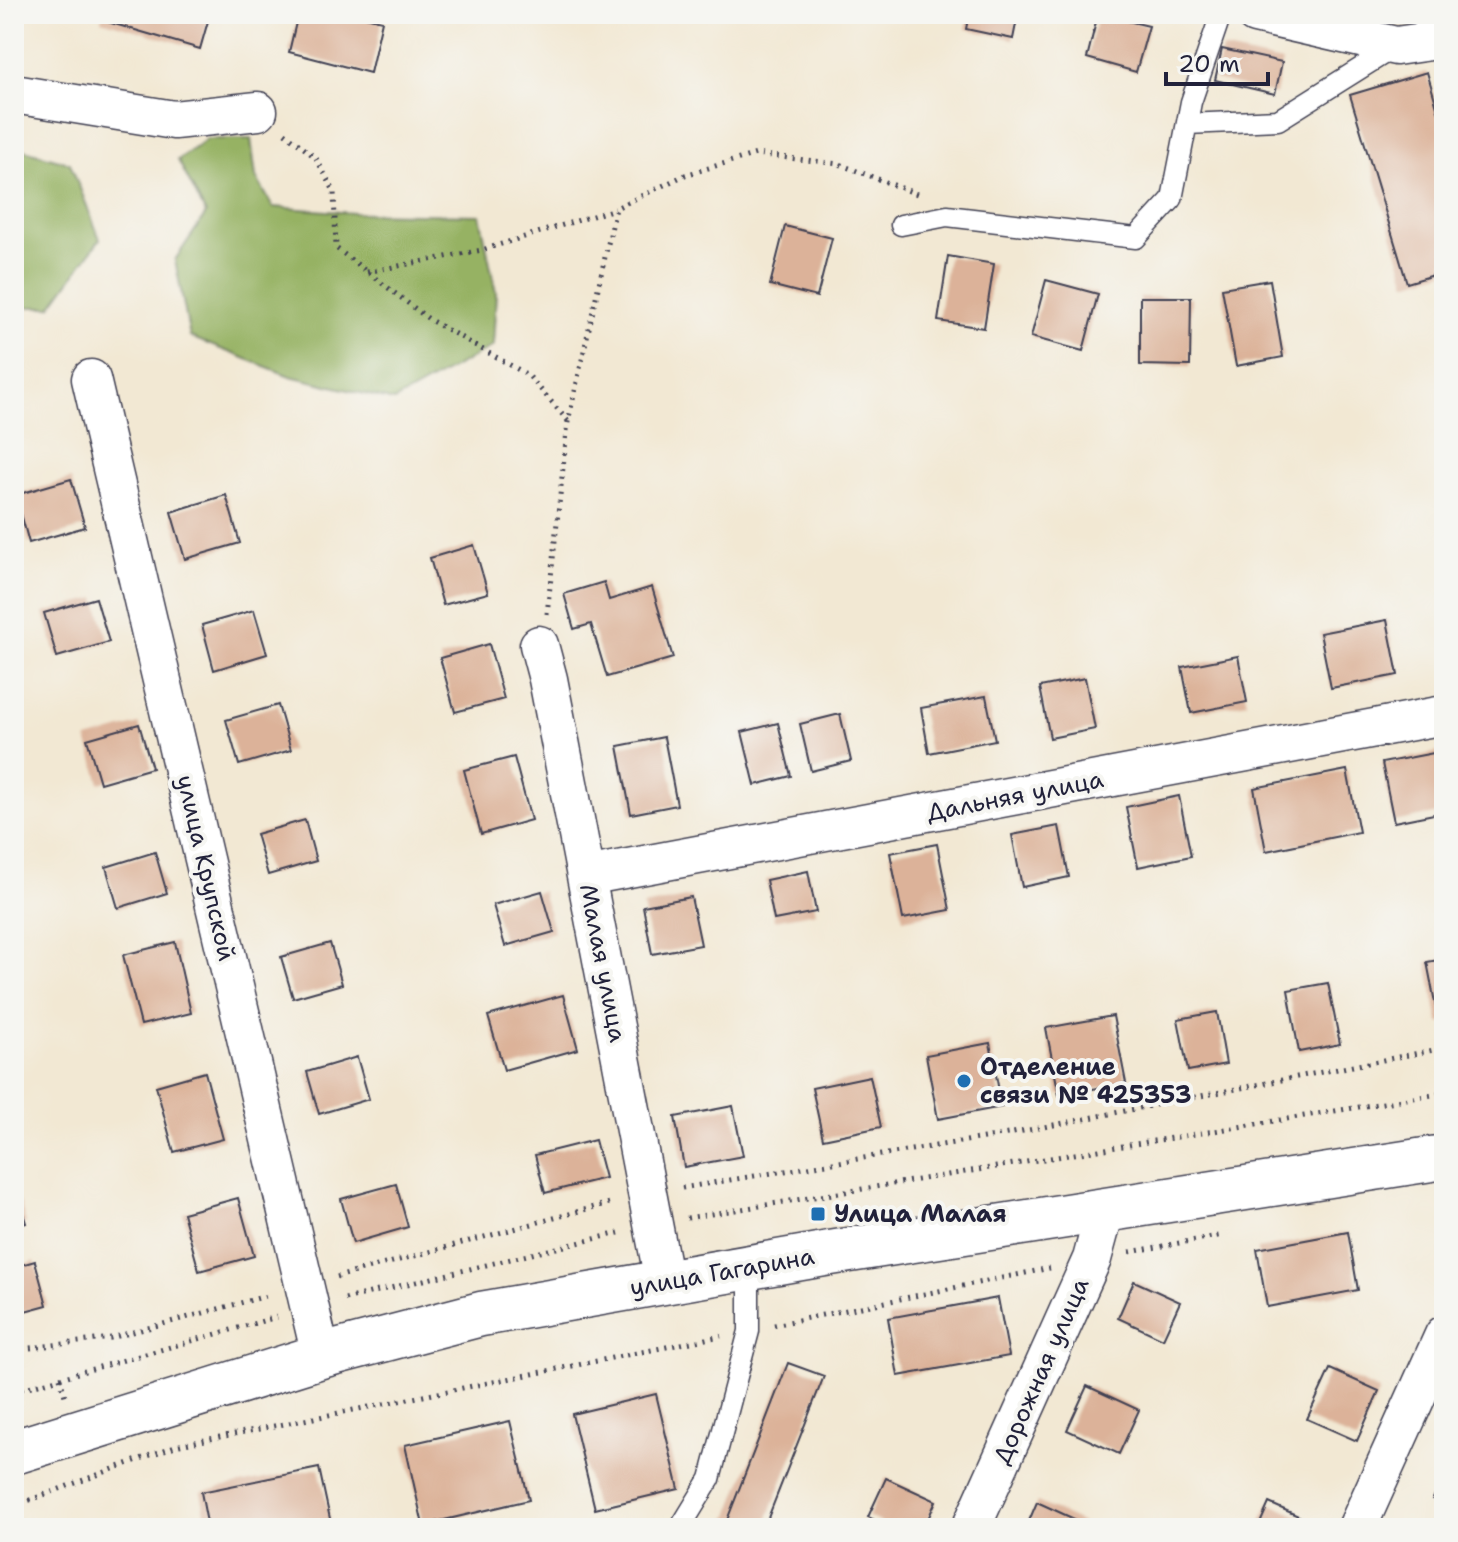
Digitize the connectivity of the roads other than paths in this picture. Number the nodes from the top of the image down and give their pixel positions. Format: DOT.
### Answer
graph roads {
  1 [pos="1221,14"];
  2 [pos="1255,14"];
  3 [pos="1444,39"];
  4 [pos="1396,46"];
  5 [pos="14,94"];
  6 [pos="258,111"];
  7 [pos="1187,124"];
  8 [pos="901,225"];
  9 [pos="91,379"];
  10 [pos="543,662"];
  11 [pos="1444,715"];
  12 [pos="586,876"];
  13 [pos="1444,1157"];
  14 [pos="1105,1211"];
  15 [pos="749,1267"];
  16 [pos="664,1281"];
  17 [pos="1444,1335"];
  18 [pos="321,1356"];
  19 [pos="14,1452"];
  20 [pos="680,1528"];
  21 [pos="971,1528"];
  22 [pos="1357,1528"];
  1 -- 7 [label="lane"];
  2 -- 4 [label="street"];
  3 -- 4 [label="street"];
  4 -- 7 [label="lane"];
  5 -- 6 [label="street"];
  7 -- 8 [label="lane"];
  9 -- 18 [label="street, улица Крупской"];
  10 -- 12 [label="street, Малая улица"];
  11 -- 12 [label="street, Дальняя улица"];
  12 -- 16 [label="street, Малая улица"];
  13 -- 14 [label="main road, улица Гагарина"];
  14 -- 15 [label="main road, улица Гагарина"];
  14 -- 21 [label="street, Дорожная улица"];
  15 -- 16 [label="main road, улица Гагарина"];
  15 -- 20 [label="lane"];
  16 -- 18 [label="main road, улица Гагарина"];
  17 -- 22 [label="street"];
  18 -- 19 [label="main road, улица Гагарина"];
}
